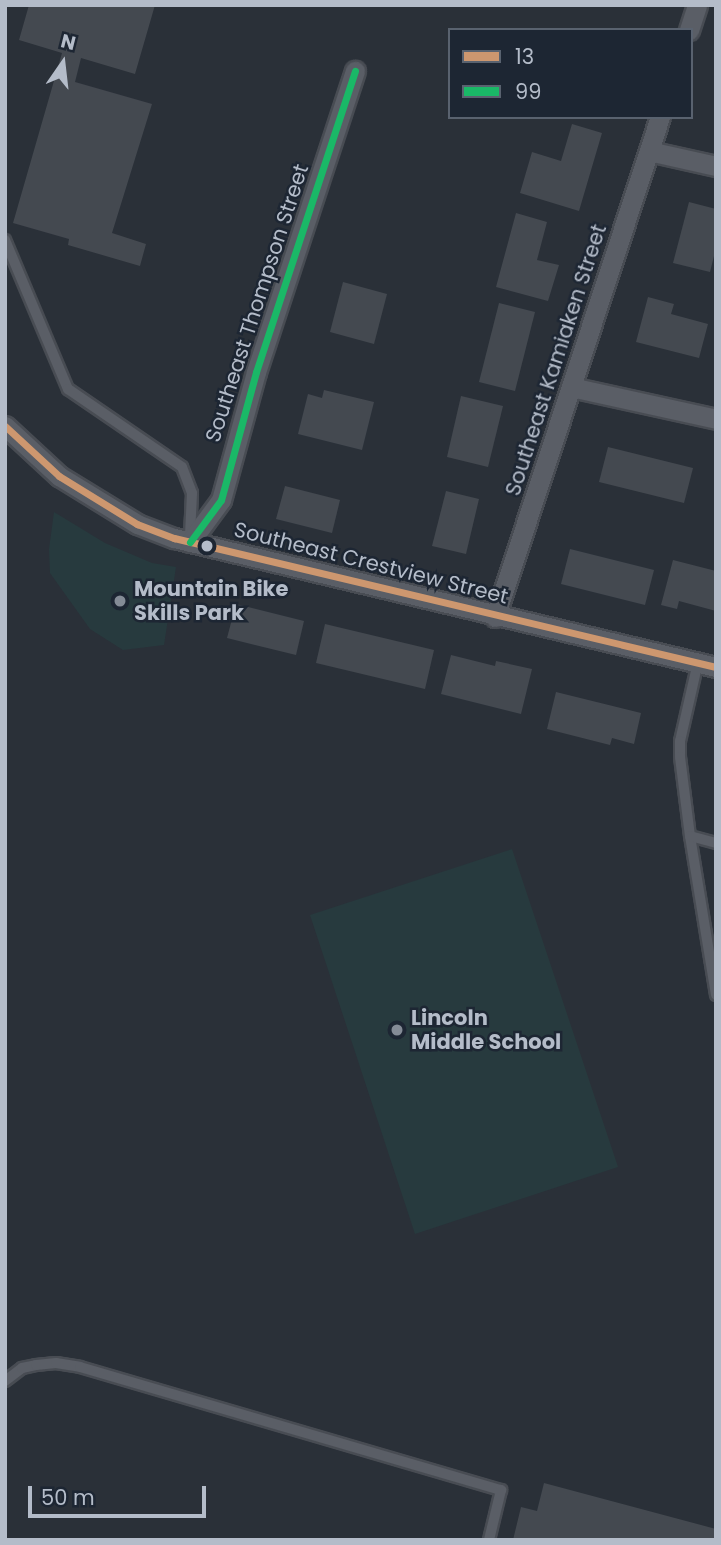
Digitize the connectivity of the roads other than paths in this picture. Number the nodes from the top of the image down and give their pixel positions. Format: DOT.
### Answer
graph roads {
  1 [pos="697,5"];
  2 [pos="690,28"];
  3 [pos="355,71"];
  4 [pos="659,119"];
  5 [pos="649,151"];
  6 [pos="716,166"];
  7 [pos="5,240"];
  8 [pos="571,387"];
  9 [pos="716,419"];
  10 [pos="5,426"];
  11 [pos="190,542"];
  12 [pos="495,617"];
  13 [pos="707,665"];
  14 [pos="690,836"];
  15 [pos="716,843"];
  16 [pos="716,995"];
  17 [pos="5,1381"];
  18 [pos="489,1540"];
  1 -- 2 [label="street"];
  3 -- 11 [label="street, Southeast Thompson Street"];
  4 -- 5 [label="street, Southeast Kamiaken Street"];
  5 -- 6 [label="street"];
  5 -- 8 [label="street, Southeast Kamiaken Street"];
  7 -- 11 [label="lane"];
  8 -- 9 [label="street"];
  8 -- 12 [label="street, Southeast Kamiaken Street"];
  10 -- 11 [label="street, Southeast Crestview Street"];
  11 -- 12 [label="street, Southeast Crestview Street"];
  12 -- 13 [label="street, Southeast Crestview Street"];
  13 -- 14 [label="lane"];
  14 -- 15 [label="lane"];
  14 -- 16 [label="lane"];
  17 -- 18 [label="lane"];
}
